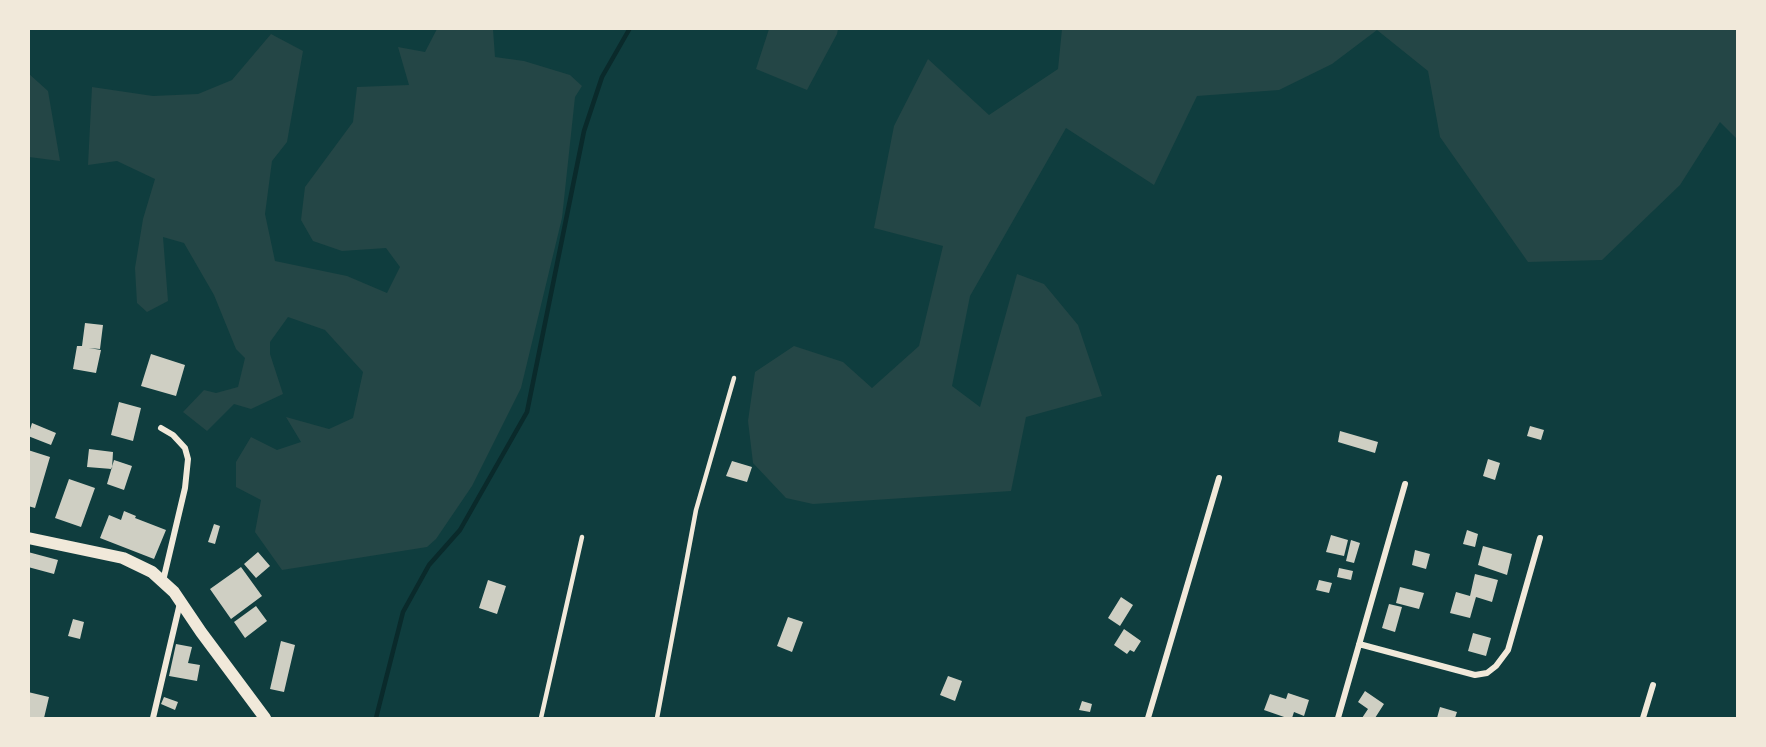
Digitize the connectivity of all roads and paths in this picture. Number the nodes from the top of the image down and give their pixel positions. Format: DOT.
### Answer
graph roads {
  1 [pos="734,378"];
  2 [pos="161,428"];
  3 [pos="1219,478"];
  4 [pos="1405,484"];
  5 [pos="582,537"];
  6 [pos="28,538"];
  7 [pos="1540,538"];
  8 [pos="163,581"];
  9 [pos="180,602"];
  10 [pos="1359,644"];
  11 [pos="1653,685"];
  12 [pos="153,718"];
  13 [pos="265,718"];
  14 [pos="541,718"];
  15 [pos="657,718"];
  16 [pos="1148,718"];
  17 [pos="1338,718"];
  18 [pos="1643,718"];
  1 -- 15 [label="lane"];
  2 -- 8 [label="street"];
  3 -- 16 [label="street"];
  4 -- 10 [label="street"];
  5 -- 14 [label="lane"];
  6 -- 8 [label="main road"];
  7 -- 10 [label="street"];
  8 -- 9 [label="main road"];
  9 -- 12 [label="street"];
  9 -- 13 [label="main road"];
  10 -- 17 [label="street"];
  11 -- 18 [label="street"];
}
